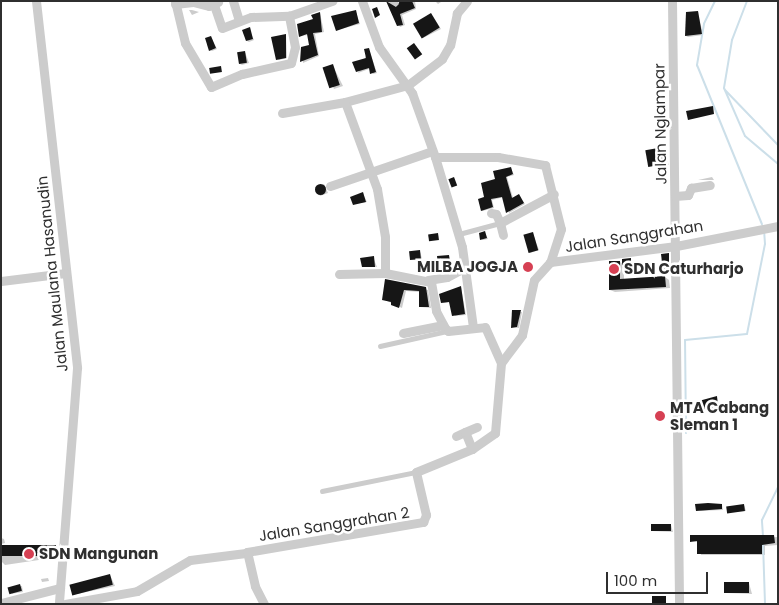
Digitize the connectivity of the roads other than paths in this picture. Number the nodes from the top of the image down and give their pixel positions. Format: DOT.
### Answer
graph roads {
  1 [pos="36,1"];
  2 [pos="233,1"];
  3 [pos="332,1"];
  4 [pos="362,1"];
  5 [pos="468,1"];
  6 [pos="672,1"];
  7 [pos="175,3"];
  8 [pos="216,3"];
  9 [pos="289,16"];
  10 [pos="239,21"];
  11 [pos="408,85"];
  12 [pos="346,102"];
  13 [pos="282,113"];
  14 [pos="434,154"];
  15 [pos="370,172"];
  16 [pos="710,185"];
  17 [pos="330,186"];
  18 [pos="554,194"];
  19 [pos="675,196"];
  20 [pos="490,213"];
  21 [pos="500,223"];
  22 [pos="778,226"];
  23 [pos="459,234"];
  24 [pos="503,235"];
  25 [pos="676,246"];
  26 [pos="550,262"];
  27 [pos="466,267"];
  28 [pos="66,273"];
  29 [pos="385,273"];
  30 [pos="340,274"];
  31 [pos="428,280"];
  32 [pos="1,281"];
  33 [pos="473,327"];
  34 [pos="446,328"];
  35 [pos="403,333"];
  36 [pos="380,346"];
  37 [pos="501,363"];
  38 [pos="477,428"];
  39 [pos="465,432"];
  40 [pos="456,436"];
  41 [pos="472,449"];
  42 [pos="416,472"];
  43 [pos="322,491"];
  44 [pos="246,553"];
  45 [pos="60,588"];
  46 [pos="1,603"];
  47 [pos="59,604"];
  48 [pos="65,604"];
  49 [pos="264,604"];
  50 [pos="680,604"];
  1 -- 28 [label="street, Jalan Maulana Hasanudin"];
  2 -- 10 [label="street"];
  3 -- 9 [label="street"];
  4 -- 11 [label="street"];
  5 -- 11 [label="street"];
  6 -- 19 [label="street, Jalan Nglampar"];
  7 -- 8 [label="street"];
  7 -- 9 [label="street"];
  8 -- 10 [label="street"];
  9 -- 10 [label="street"];
  11 -- 12 [label="street"];
  11 -- 14 [label="street"];
  12 -- 13 [label="street"];
  12 -- 15 [label="street"];
  14 -- 15 [label="street"];
  14 -- 18 [label="street, Jalan Sanggrahan"];
  14 -- 23 [label="street"];
  15 -- 17 [label="street"];
  15 -- 29 [label="street"];
  16 -- 19 [label="street"];
  18 -- 21 [label="street"];
  18 -- 26 [label="street, Jalan Sanggrahan"];
  19 -- 25 [label="street, Jalan Nglampar"];
  20 -- 21 [label="street"];
  21 -- 23 [label="lane"];
  21 -- 24 [label="street"];
  22 -- 25 [label="street, Jalan Sanggrahan"];
  23 -- 27 [label="street"];
  25 -- 26 [label="street, Jalan Sanggrahan"];
  25 -- 50 [label="street, Jalan Nglampar"];
  26 -- 37 [label="street"];
  27 -- 31 [label="street"];
  27 -- 33 [label="street"];
  28 -- 32 [label="street"];
  28 -- 45 [label="street, Jalan Maulana Hasanudin"];
  29 -- 30 [label="street"];
  29 -- 31 [label="street"];
  31 -- 34 [label="street"];
  33 -- 34 [label="street"];
  33 -- 37 [label="street"];
  34 -- 35 [label="street"];
  34 -- 36 [label="lane"];
  37 -- 41 [label="street"];
  38 -- 39 [label="street"];
  39 -- 40 [label="street"];
  39 -- 41 [label="street"];
  41 -- 42 [label="street"];
  42 -- 43 [label="lane"];
  42 -- 44 [label="street, Jalan Sanggrahan 2"];
  44 -- 48 [label="street"];
  44 -- 49 [label="street, Jalan Sanggrahan 2"];
  45 -- 46 [label="street"];
  45 -- 47 [label="street, Jalan Maulana Hasanudin"];
}
